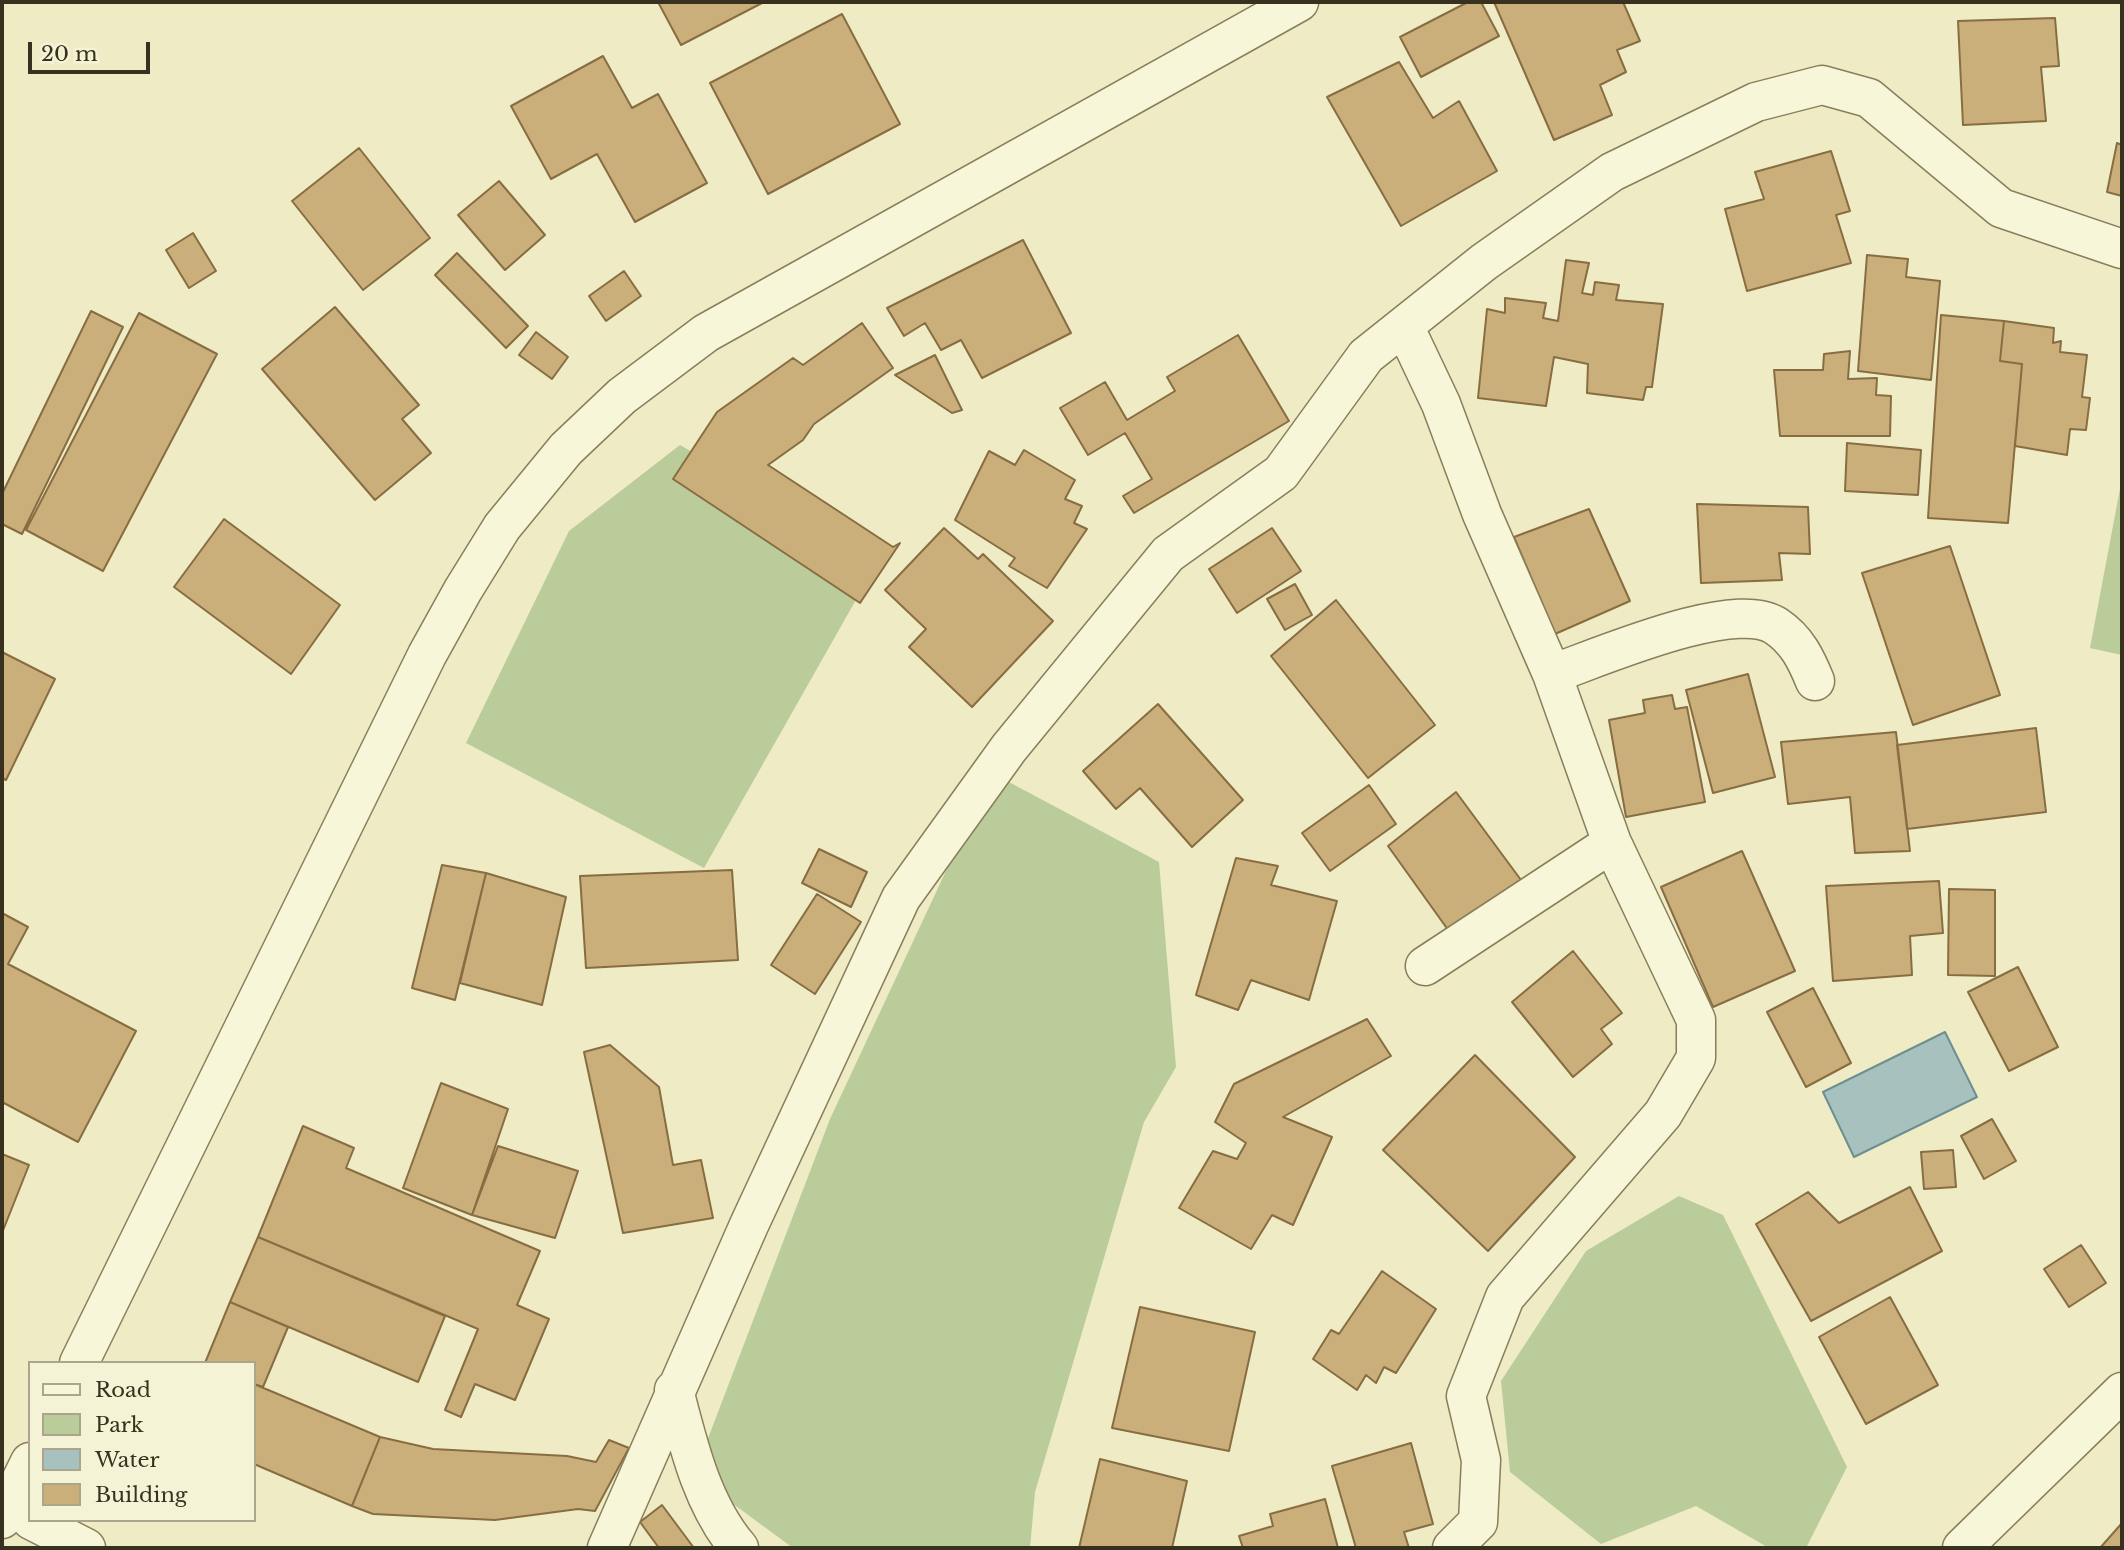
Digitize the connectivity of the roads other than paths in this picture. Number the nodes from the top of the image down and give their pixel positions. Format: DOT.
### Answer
graph roads {
  1 [pos="1299,2"];
  2 [pos="2122,249"];
  3 [pos="1405,328"];
  4 [pos="1552,674"];
  5 [pos="1815,681"];
  6 [pos="1612,843"];
  7 [pos="1425,966"];
  8 [pos="80,1361"];
  9 [pos="674,1390"];
  10 [pos="2122,1392"];
  11 [pos="28,1468"];
  12 [pos="14,1514"];
  13 [pos="31,1522"];
  14 [pos="86,1548"];
  15 [pos="607,1548"];
  16 [pos="739,1548"];
  17 [pos="1452,1548"];
  18 [pos="1962,1548"];
  1 -- 8 [label="street"];
  2 -- 3 [label="street"];
  3 -- 4 [label="street"];
  3 -- 9 [label="street"];
  4 -- 5 [label="street"];
  4 -- 6 [label="street"];
  6 -- 7 [label="street"];
  6 -- 17 [label="street"];
  9 -- 15 [label="street"];
  9 -- 16 [label="street"];
  10 -- 18 [label="street"];
  11 -- 12 [label="street"];
  13 -- 14 [label="street"];
}
